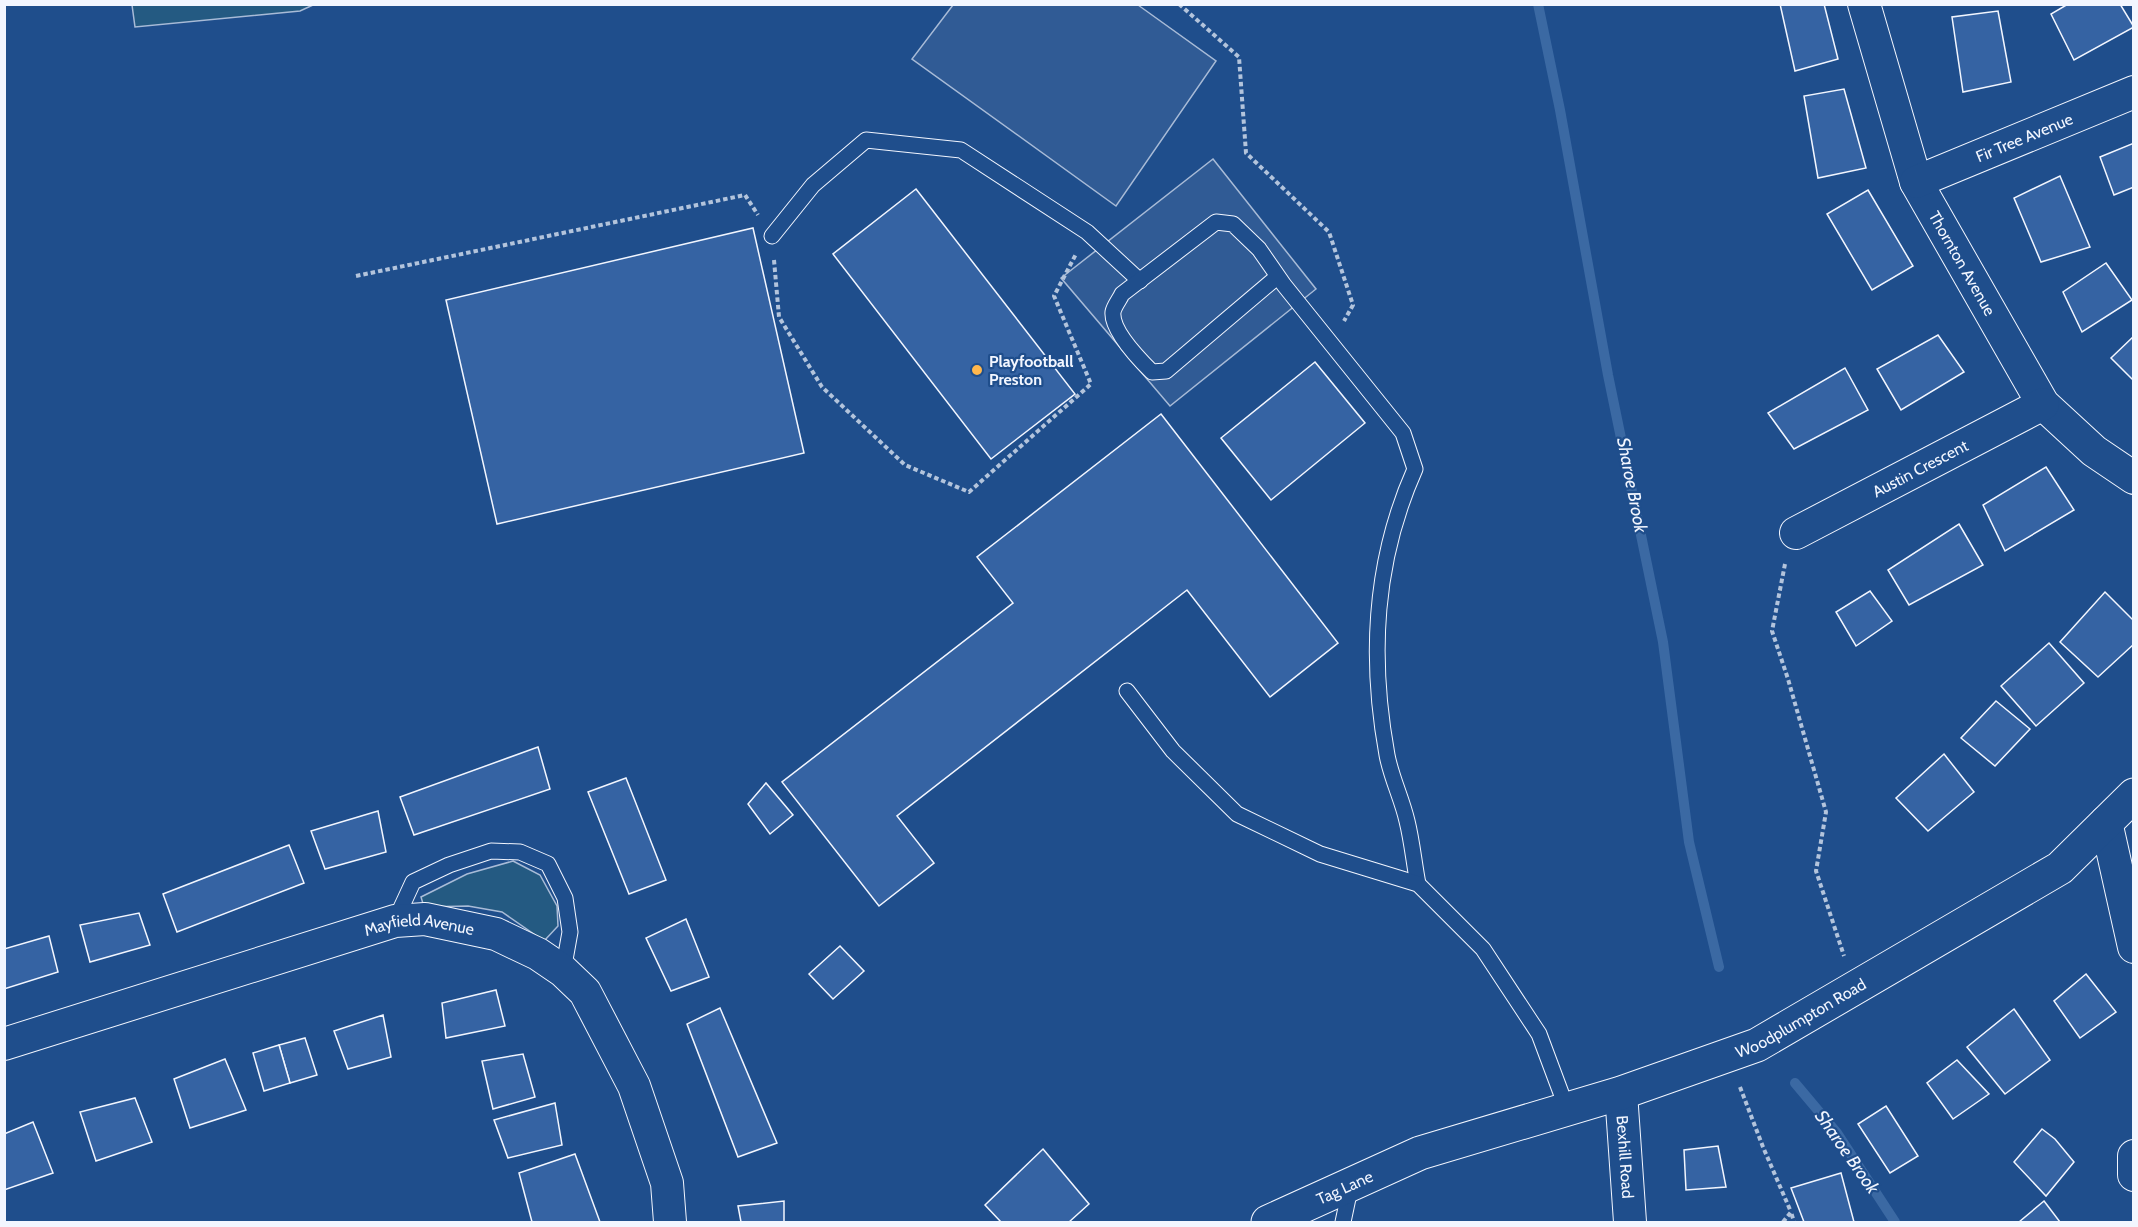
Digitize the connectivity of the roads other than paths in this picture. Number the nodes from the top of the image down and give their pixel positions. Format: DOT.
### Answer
graph roads {
  1 [pos="1864,4"];
  2 [pos="2133,92"];
  3 [pos="1916,182"];
  4 [pos="771,236"];
  5 [pos="1277,277"];
  6 [pos="1140,281"];
  7 [pos="2043,404"];
  8 [pos="2133,478"];
  9 [pos="1797,532"];
  10 [pos="1127,691"];
  11 [pos="2133,795"];
  12 [pos="2106,822"];
  13 [pos="1418,884"];
  14 [pos="395,921"];
  15 [pos="2133,947"];
  16 [pos="563,970"];
  17 [pos="4,1044"];
  18 [pos="1621,1093"];
  19 [pos="1567,1109"];
  20 [pos="1420,1153"];
  21 [pos="2133,1155"];
  22 [pos="2133,1175"];
  23 [pos="1351,1183"];
  24 [pos="670,1222"];
  25 [pos="1268,1222"];
  26 [pos="1343,1222"];
  27 [pos="1630,1222"];
  1 -- 3 [label="street, Thornton Avenue"];
  2 -- 3 [label="street, Fir Tree Avenue"];
  3 -- 7 [label="street, Thornton Avenue"];
  4 -- 6 [label="lane"];
  5 -- 6 [label="lane"];
  5 -- 6 [label="lane"];
  5 -- 13 [label="lane"];
  7 -- 8 [label="street, Thornton Avenue"];
  7 -- 9 [label="street, Austin Crescent"];
  10 -- 13 [label="lane"];
  11 -- 12 [label="main road, Woodplumpton Road"];
  12 -- 15 [label="street"];
  12 -- 18 [label="main road, Woodplumpton Road"];
  13 -- 19 [label="lane"];
  14 -- 16 [label="street, Mayfield Avenue"];
  14 -- 16 [label="lane"];
  14 -- 17 [label="street, Mayfield Avenue"];
  16 -- 24 [label="street, Mayfield Avenue"];
  18 -- 19 [label="main road, Woodplumpton Road"];
  18 -- 27 [label="street, Bexhill Road"];
  19 -- 20 [label="main road, Woodplumpton Road"];
  20 -- 23 [label="main road, Tag Lane"];
  21 -- 22 [label="street"];
  23 -- 25 [label="main road, Tag Lane"];
  23 -- 26 [label="lane"];
}
